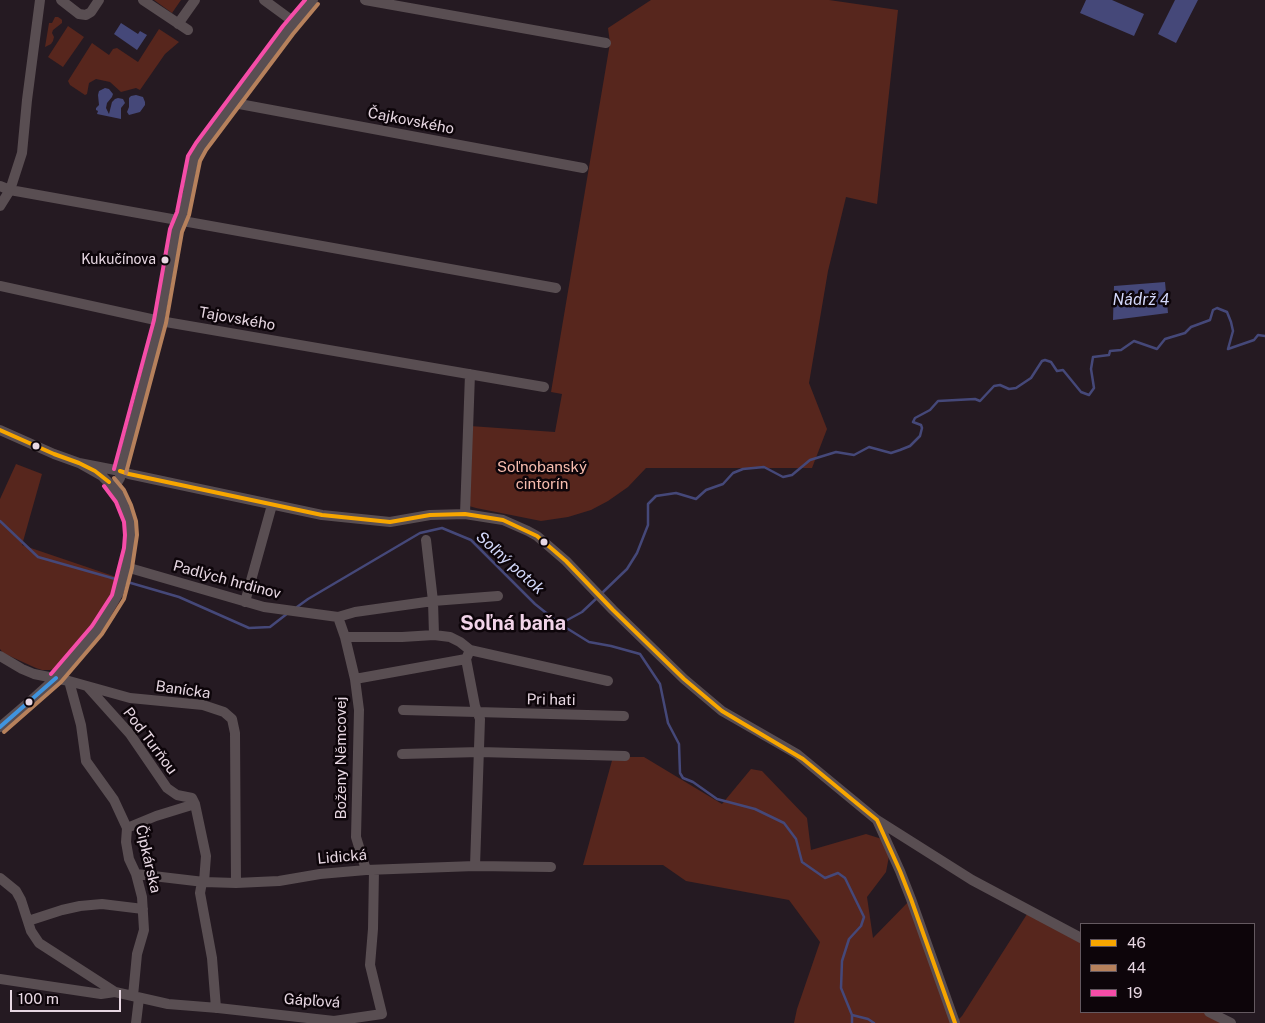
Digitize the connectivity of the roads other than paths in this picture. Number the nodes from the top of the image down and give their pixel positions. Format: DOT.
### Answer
graph roads {
  1 [pos="40,0"];
  2 [pos="61,0"];
  3 [pos="99,0"];
  4 [pos="143,0"];
  5 [pos="196,0"];
  6 [pos="264,0"];
  7 [pos="313,0"];
  8 [pos="365,0"];
  9 [pos="294,22"];
  10 [pos="178,24"];
  11 [pos="188,30"];
  12 [pos="606,43"];
  13 [pos="234,103"];
  14 [pos="583,168"];
  15 [pos="0,186"];
  16 [pos="10,190"];
  17 [pos="0,206"];
  18 [pos="179,220"];
  19 [pos="0,286"];
  20 [pos="556,288"];
  21 [pos="160,321"];
  22 [pos="470,374"];
  23 [pos="544,387"];
  24 [pos="0,430"];
  25 [pos="79,463"];
  26 [pos="120,470"];
  27 [pos="112,485"];
  28 [pos="272,505"];
  29 [pos="465,514"];
  30 [pos="426,540"];
  31 [pos="125,571"];
  32 [pos="498,596"];
  33 [pos="245,602"];
  34 [pos="433,602"];
  35 [pos="338,617"];
  36 [pos="434,634"];
  37 [pos="345,637"];
  38 [pos="468,655"];
  39 [pos="0,656"];
  40 [pos="56,678"];
  41 [pos="354,679"];
  42 [pos="69,681"];
  43 [pos="608,681"];
  44 [pos="86,685"];
  45 [pos="403,710"];
  46 [pos="478,713"];
  47 [pos="624,716"];
  48 [pos="0,727"];
  49 [pos="480,752"];
  50 [pos="402,754"];
  51 [pos="625,756"];
  52 [pos="195,804"];
  53 [pos="877,820"];
  54 [pos="127,828"];
  55 [pos="475,866"];
  56 [pos="551,867"];
  57 [pos="370,870"];
  58 [pos="136,874"];
  59 [pos="0,878"];
  60 [pos="203,882"];
  61 [pos="236,883"];
  62 [pos="143,909"];
  63 [pos="28,921"];
  64 [pos="1080,937"];
  65 [pos="0,979"];
  66 [pos="115,992"];
  67 [pos="136,997"];
  68 [pos="216,1008"];
  69 [pos="1211,1013"];
  70 [pos="136,1023"];
  71 [pos="955,1023"];
  72 [pos="1231,1023"];
  1 -- 16 [label="street"];
  2 -- 3 [label="street"];
  4 -- 10 [label="street"];
  5 -- 10 [label="street"];
  6 -- 9 [label="street"];
  7 -- 9 [label="street"];
  8 -- 12 [label="street"];
  9 -- 13 [label="street"];
  10 -- 11 [label="street"];
  13 -- 14 [label="street, Čajkovského"];
  13 -- 18 [label="street"];
  15 -- 16 [label="street"];
  16 -- 17 [label="street"];
  16 -- 18 [label="street"];
  18 -- 20 [label="street"];
  18 -- 21 [label="street"];
  19 -- 21 [label="street, Tajovského"];
  21 -- 22 [label="street, Tajovského"];
  21 -- 26 [label="street"];
  22 -- 23 [label="street, Tajovského"];
  22 -- 29 [label="street"];
  24 -- 25 [label="street"];
  25 -- 26 [label="street"];
  25 -- 27 [label="street"];
  26 -- 27 [label="street"];
  26 -- 28 [label="street"];
  27 -- 31 [label="street"];
  28 -- 29 [label="street"];
  28 -- 33 [label="street"];
  29 -- 53 [label="street"];
  30 -- 34 [label="street"];
  31 -- 33 [label="street, Padlých hrdinov"];
  31 -- 40 [label="street"];
  32 -- 34 [label="street, Padlých hrdinov"];
  33 -- 35 [label="street, Padlých hrdinov"];
  34 -- 35 [label="street, Padlých hrdinov"];
  34 -- 36 [label="street"];
  35 -- 37 [label="street, Boženy Němcovej"];
  36 -- 37 [label="street, Pri hati"];
  36 -- 38 [label="street, Pri hati"];
  37 -- 41 [label="street, Boženy Němcovej"];
  38 -- 41 [label="street, Pri hati"];
  38 -- 43 [label="street, Pri hati"];
  38 -- 46 [label="street"];
  39 -- 40 [label="street, Banícka"];
  40 -- 42 [label="street, Banícka"];
  40 -- 48 [label="street"];
  41 -- 57 [label="street, Boženy Němcovej"];
  42 -- 44 [label="street, Banícka"];
  42 -- 54 [label="street, Čipkárska"];
  44 -- 52 [label="street, Pod Turňou"];
  44 -- 61 [label="street, Banícka"];
  45 -- 46 [label="street, Pri hati"];
  46 -- 47 [label="street, Pri hati"];
  46 -- 49 [label="street"];
  49 -- 50 [label="street"];
  49 -- 51 [label="street"];
  49 -- 55 [label="street"];
  52 -- 54 [label="street"];
  52 -- 60 [label="street"];
  53 -- 64 [label="street"];
  53 -- 71 [label="street"];
  54 -- 58 [label="street, Čipkárska"];
  55 -- 56 [label="street, Lidická"];
  55 -- 57 [label="street, Lidická"];
  57 -- 61 [label="street, Lidická"];
  57 -- 68 [label="street, Gápľová"];
  58 -- 60 [label="street, Lidická"];
  58 -- 62 [label="street, Čipkárska"];
  59 -- 63 [label="street, Gápľová"];
  60 -- 61 [label="street, Lidická"];
  60 -- 68 [label="street"];
  62 -- 63 [label="street"];
  62 -- 67 [label="street, Čipkárska"];
  63 -- 66 [label="street, Gápľová"];
  65 -- 66 [label="street, Gápľová"];
  66 -- 67 [label="street, Gápľová"];
  67 -- 68 [label="street, Gápľová"];
  67 -- 70 [label="street, Čipkárska"];
  69 -- 72 [label="street"];
}
